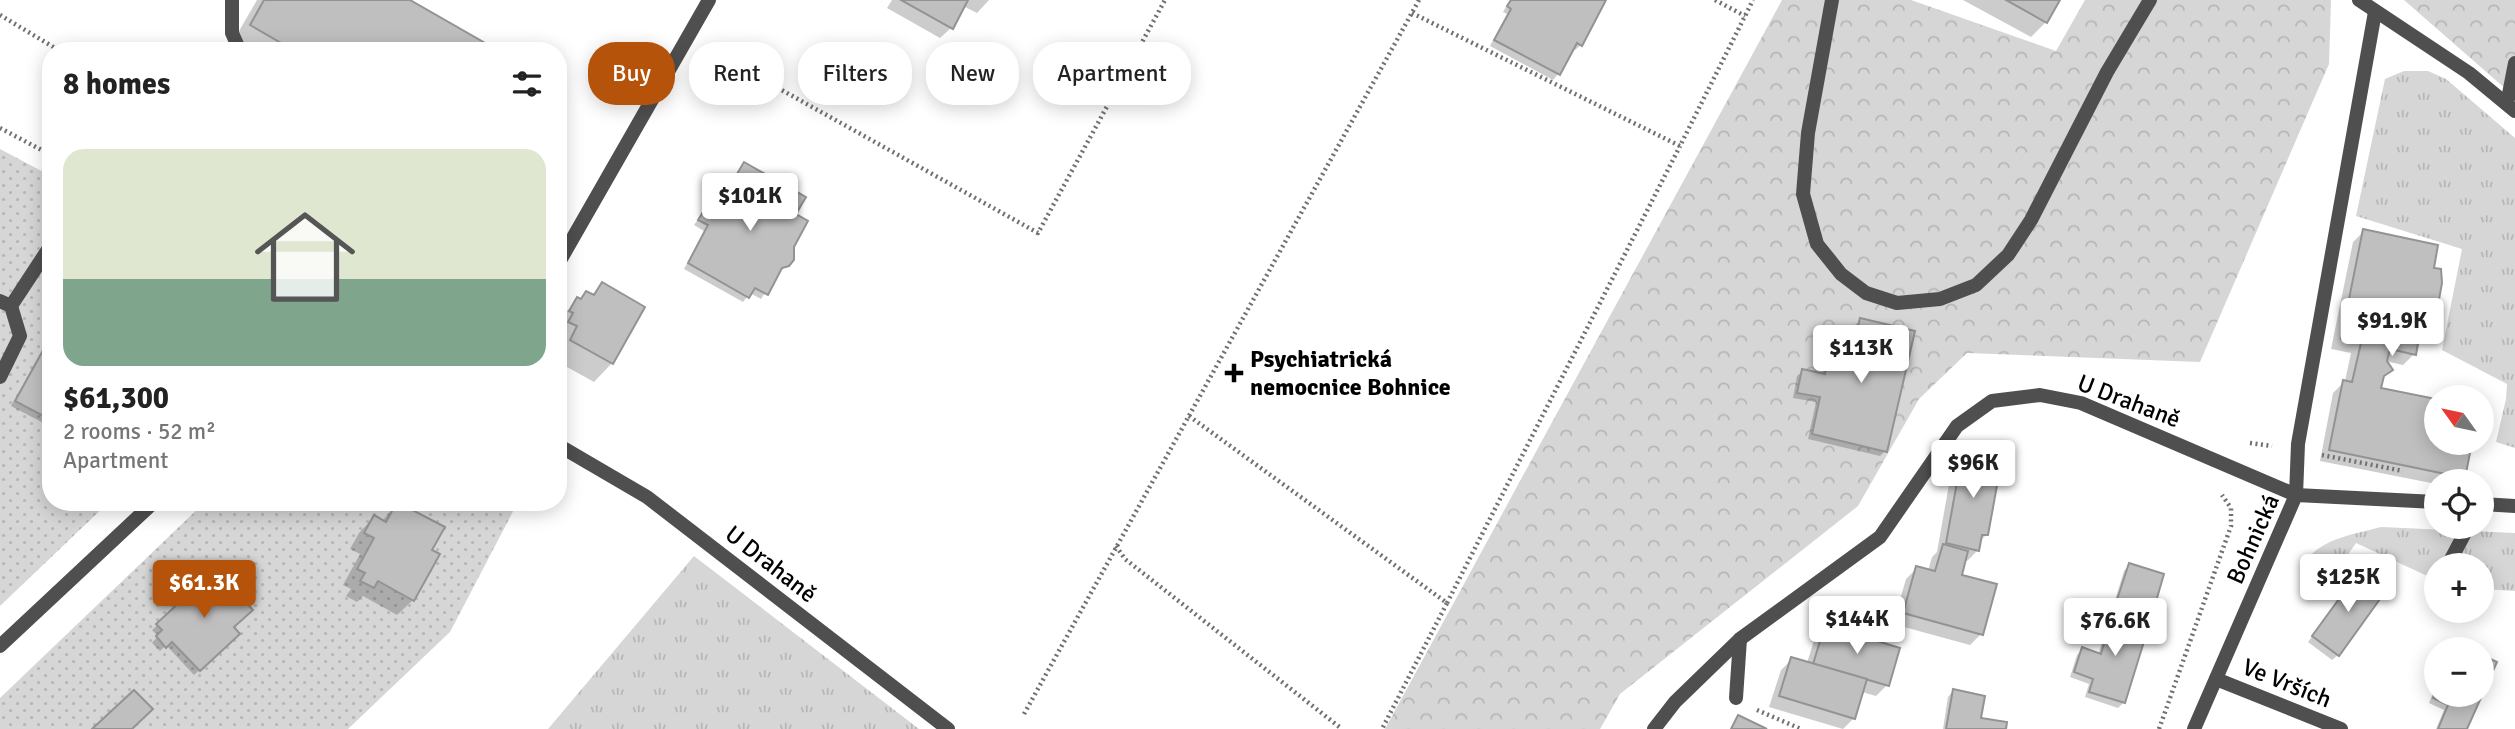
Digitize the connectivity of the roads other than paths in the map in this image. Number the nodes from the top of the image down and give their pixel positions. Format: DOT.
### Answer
graph roads {
  1 [pos="232,0"];
  2 [pos="709,0"];
  3 [pos="1832,0"];
  4 [pos="2150,0"];
  5 [pos="2359,0"];
  6 [pos="2375,12"];
  7 [pos="236,42"];
  8 [pos="2515,63"];
  9 [pos="2511,107"];
  10 [pos="567,248"];
  11 [pos="42,257"];
  12 [pos="6,304"];
  13 [pos="0,377"];
  14 [pos="567,450"];
  15 [pos="2296,495"];
  16 [pos="2424,501"];
  17 [pos="2494,505"];
  18 [pos="2515,506"];
  19 [pos="144,511"];
  20 [pos="1740,639"];
  21 [pos="0,646"];
  22 [pos="2216,679"];
  23 [pos="1736,698"];
  24 [pos="948,729"];
  25 [pos="1654,729"];
  26 [pos="2194,729"];
  27 [pos="2341,729"];
  1 -- 7 [label="street"];
  2 -- 10 [label="street"];
  3 -- 4 [label="street"];
  5 -- 6 [label="street"];
  6 -- 9 [label="street"];
  6 -- 15 [label="street"];
  8 -- 9 [label="street"];
  11 -- 12 [label="street"];
  12 -- 13 [label="street"];
  14 -- 24 [label="street, U Drahaně"];
  15 -- 16 [label="street, Bohnická"];
  15 -- 20 [label="street, U Drahaně"];
  15 -- 22 [label="street, Bohnická"];
  17 -- 18 [label="street"];
  19 -- 21 [label="street"];
  20 -- 23 [label="street"];
  20 -- 25 [label="street, U Drahaně"];
  22 -- 26 [label="street, Bohnická"];
  22 -- 27 [label="street, Ve Vrších"];
}
